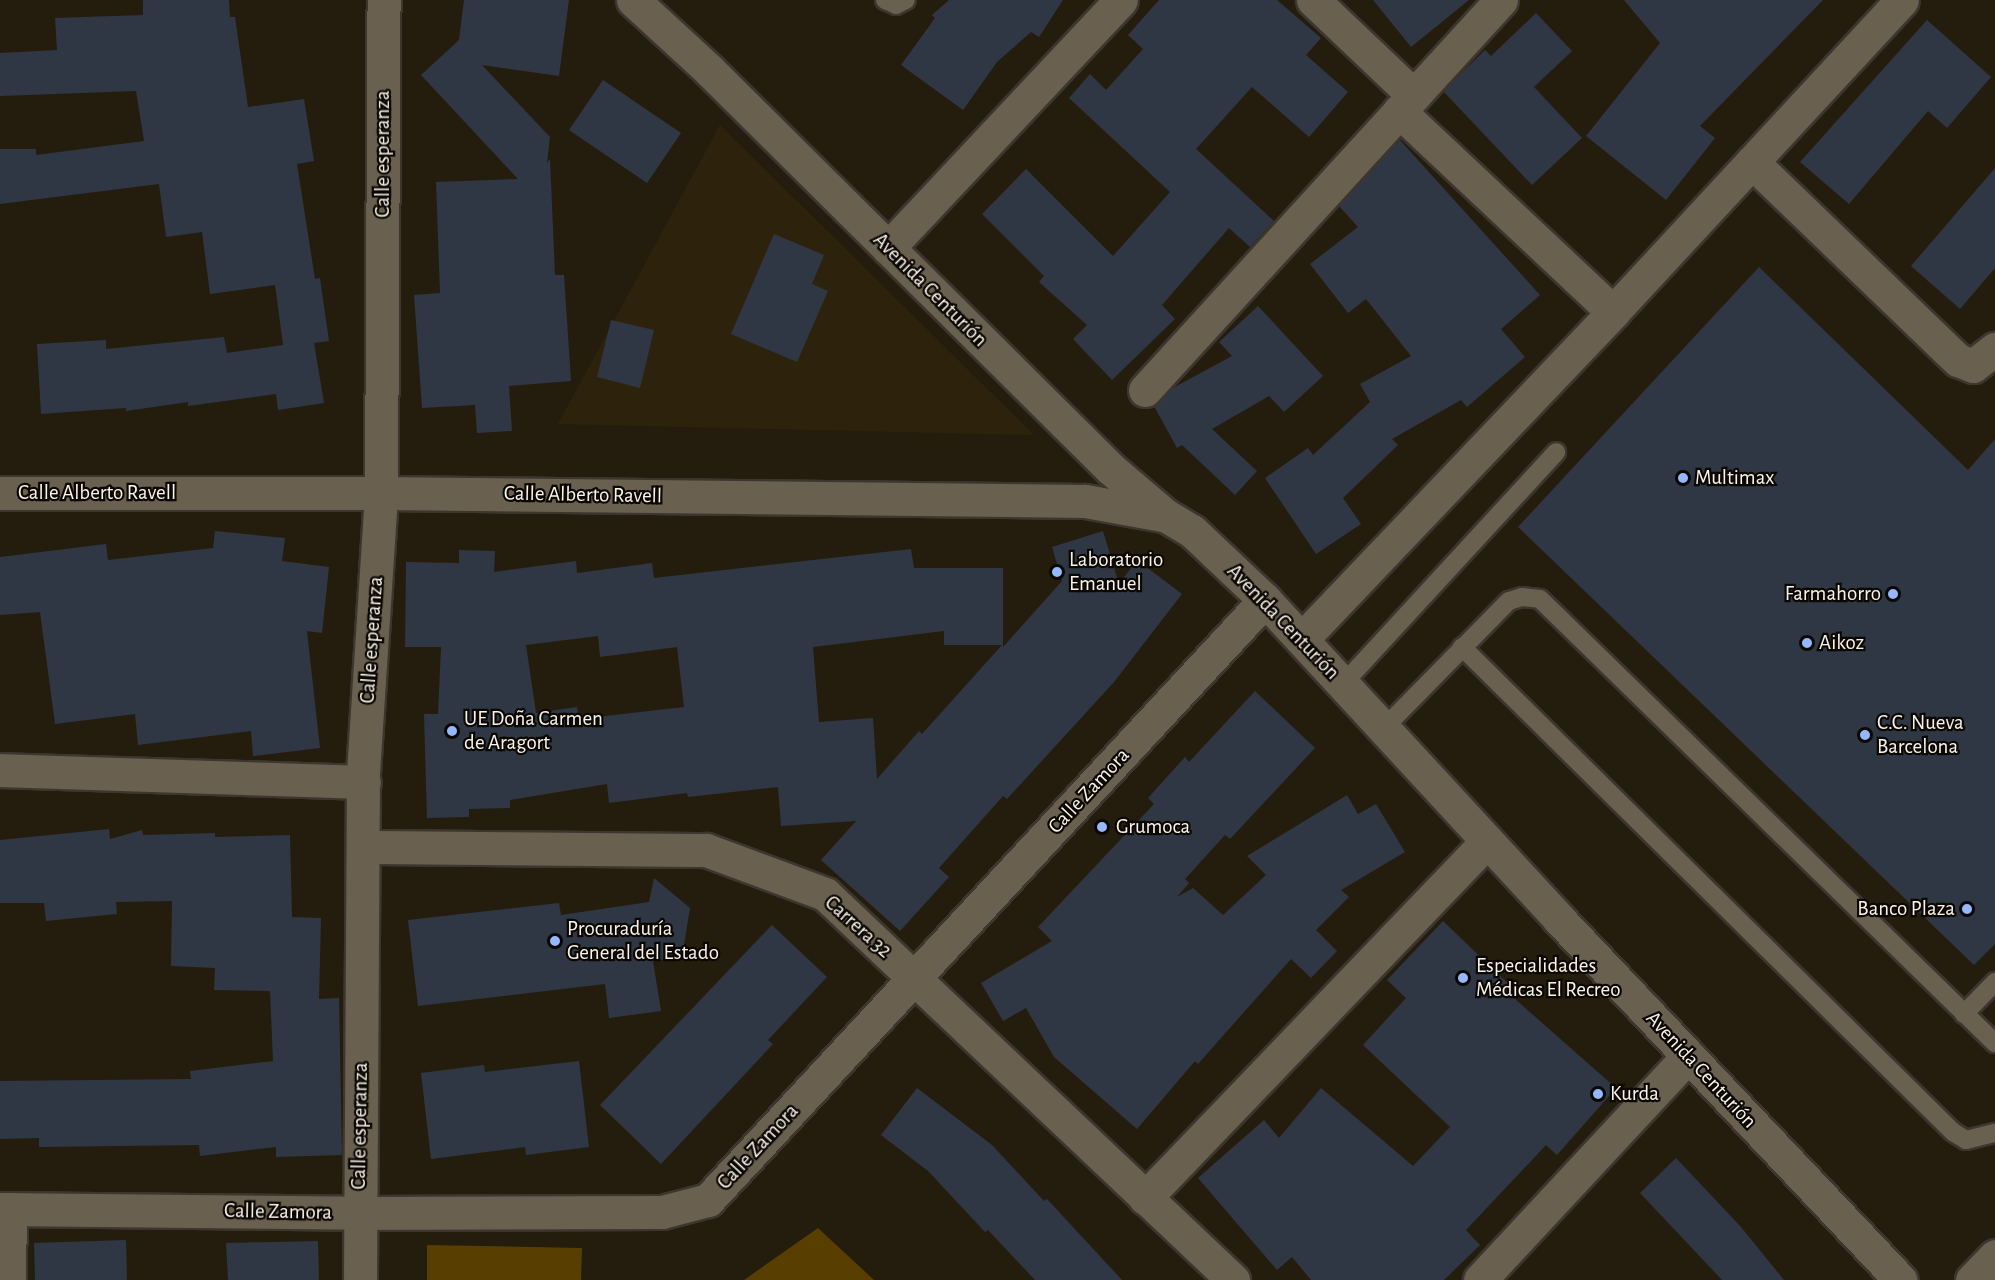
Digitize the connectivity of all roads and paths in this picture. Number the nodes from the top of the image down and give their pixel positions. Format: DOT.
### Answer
graph roads {
  1 [pos="384,0"];
  2 [pos="633,0"];
  3 [pos="885,0"];
  4 [pos="906,0"];
  5 [pos="1121,0"];
  6 [pos="1313,0"];
  7 [pos="1501,0"];
  8 [pos="1902,0"];
  9 [pos="1406,104"];
  10 [pos="1752,162"];
  11 [pos="888,248"];
  12 [pos="1613,312"];
  13 [pos="1995,349"];
  14 [pos="1146,390"];
  15 [pos="1556,452"];
  16 [pos="0,493"];
  17 [pos="381,493"];
  18 [pos="1165,515"];
  19 [pos="1265,600"];
  20 [pos="1302,639"];
  21 [pos="1462,647"];
  22 [pos="1343,684"];
  23 [pos="1384,728"];
  24 [pos="0,770"];
  25 [pos="364,782"];
  26 [pos="1487,841"];
  27 [pos="364,847"];
  28 [pos="916,979"];
  29 [pos="1995,982"];
  30 [pos="1964,1014"];
  31 [pos="1995,1043"];
  32 [pos="1688,1056"];
  33 [pos="1995,1133"];
  34 [pos="1145,1198"];
  35 [pos="5,1209"];
  36 [pos="359,1213"];
  37 [pos="1995,1256"];
  38 [pos="9,1280"];
  39 [pos="360,1280"];
  40 [pos="1233,1280"];
  41 [pos="1480,1280"];
  42 [pos="1900,1280"];
  43 [pos="1972,1280"];
  1 -- 17 [label="street, Calle esperanza"];
  2 -- 11 [label="street, Avenida Centurión"];
  3 -- 4 [label="lane"];
  5 -- 11 [label="street"];
  6 -- 9 [label="street"];
  7 -- 9 [label="street"];
  8 -- 10 [label="street"];
  9 -- 12 [label="street"];
  9 -- 14 [label="street"];
  10 -- 12 [label="street"];
  10 -- 13 [label="street"];
  11 -- 18 [label="street, Avenida Centurión"];
  12 -- 20 [label="street"];
  15 -- 22 [label="lane"];
  16 -- 17 [label="street, Calle Alberto Ravell"];
  17 -- 18 [label="street, Calle Alberto Ravell"];
  17 -- 25 [label="street, Calle esperanza"];
  18 -- 19 [label="street, Avenida Centurión"];
  19 -- 20 [label="street, Avenida Centurión"];
  19 -- 28 [label="street, Calle Zamora"];
  20 -- 22 [label="street, Avenida Centurión"];
  21 -- 23 [label="lane"];
  21 -- 30 [label="lane"];
  21 -- 33 [label="lane"];
  22 -- 23 [label="street, Avenida Centurión"];
  23 -- 26 [label="street, Avenida Centurión"];
  24 -- 25 [label="street"];
  25 -- 27 [label="street, Calle esperanza"];
  26 -- 32 [label="street, Avenida Centurión"];
  26 -- 34 [label="street"];
  27 -- 28 [label="street, Carrera 32"];
  27 -- 36 [label="street, Calle esperanza"];
  28 -- 34 [label="street, Carrera 32"];
  28 -- 36 [label="street, Calle Zamora"];
  29 -- 30 [label="lane"];
  30 -- 31 [label="lane"];
  32 -- 41 [label="street"];
  32 -- 42 [label="street, Avenida Centurión"];
  34 -- 40 [label="street, Carrera 32"];
  35 -- 36 [label="street, Calle Zamora"];
  35 -- 38 [label="street"];
  36 -- 39 [label="street, Calle esperanza"];
  37 -- 43 [label="street"];
}
